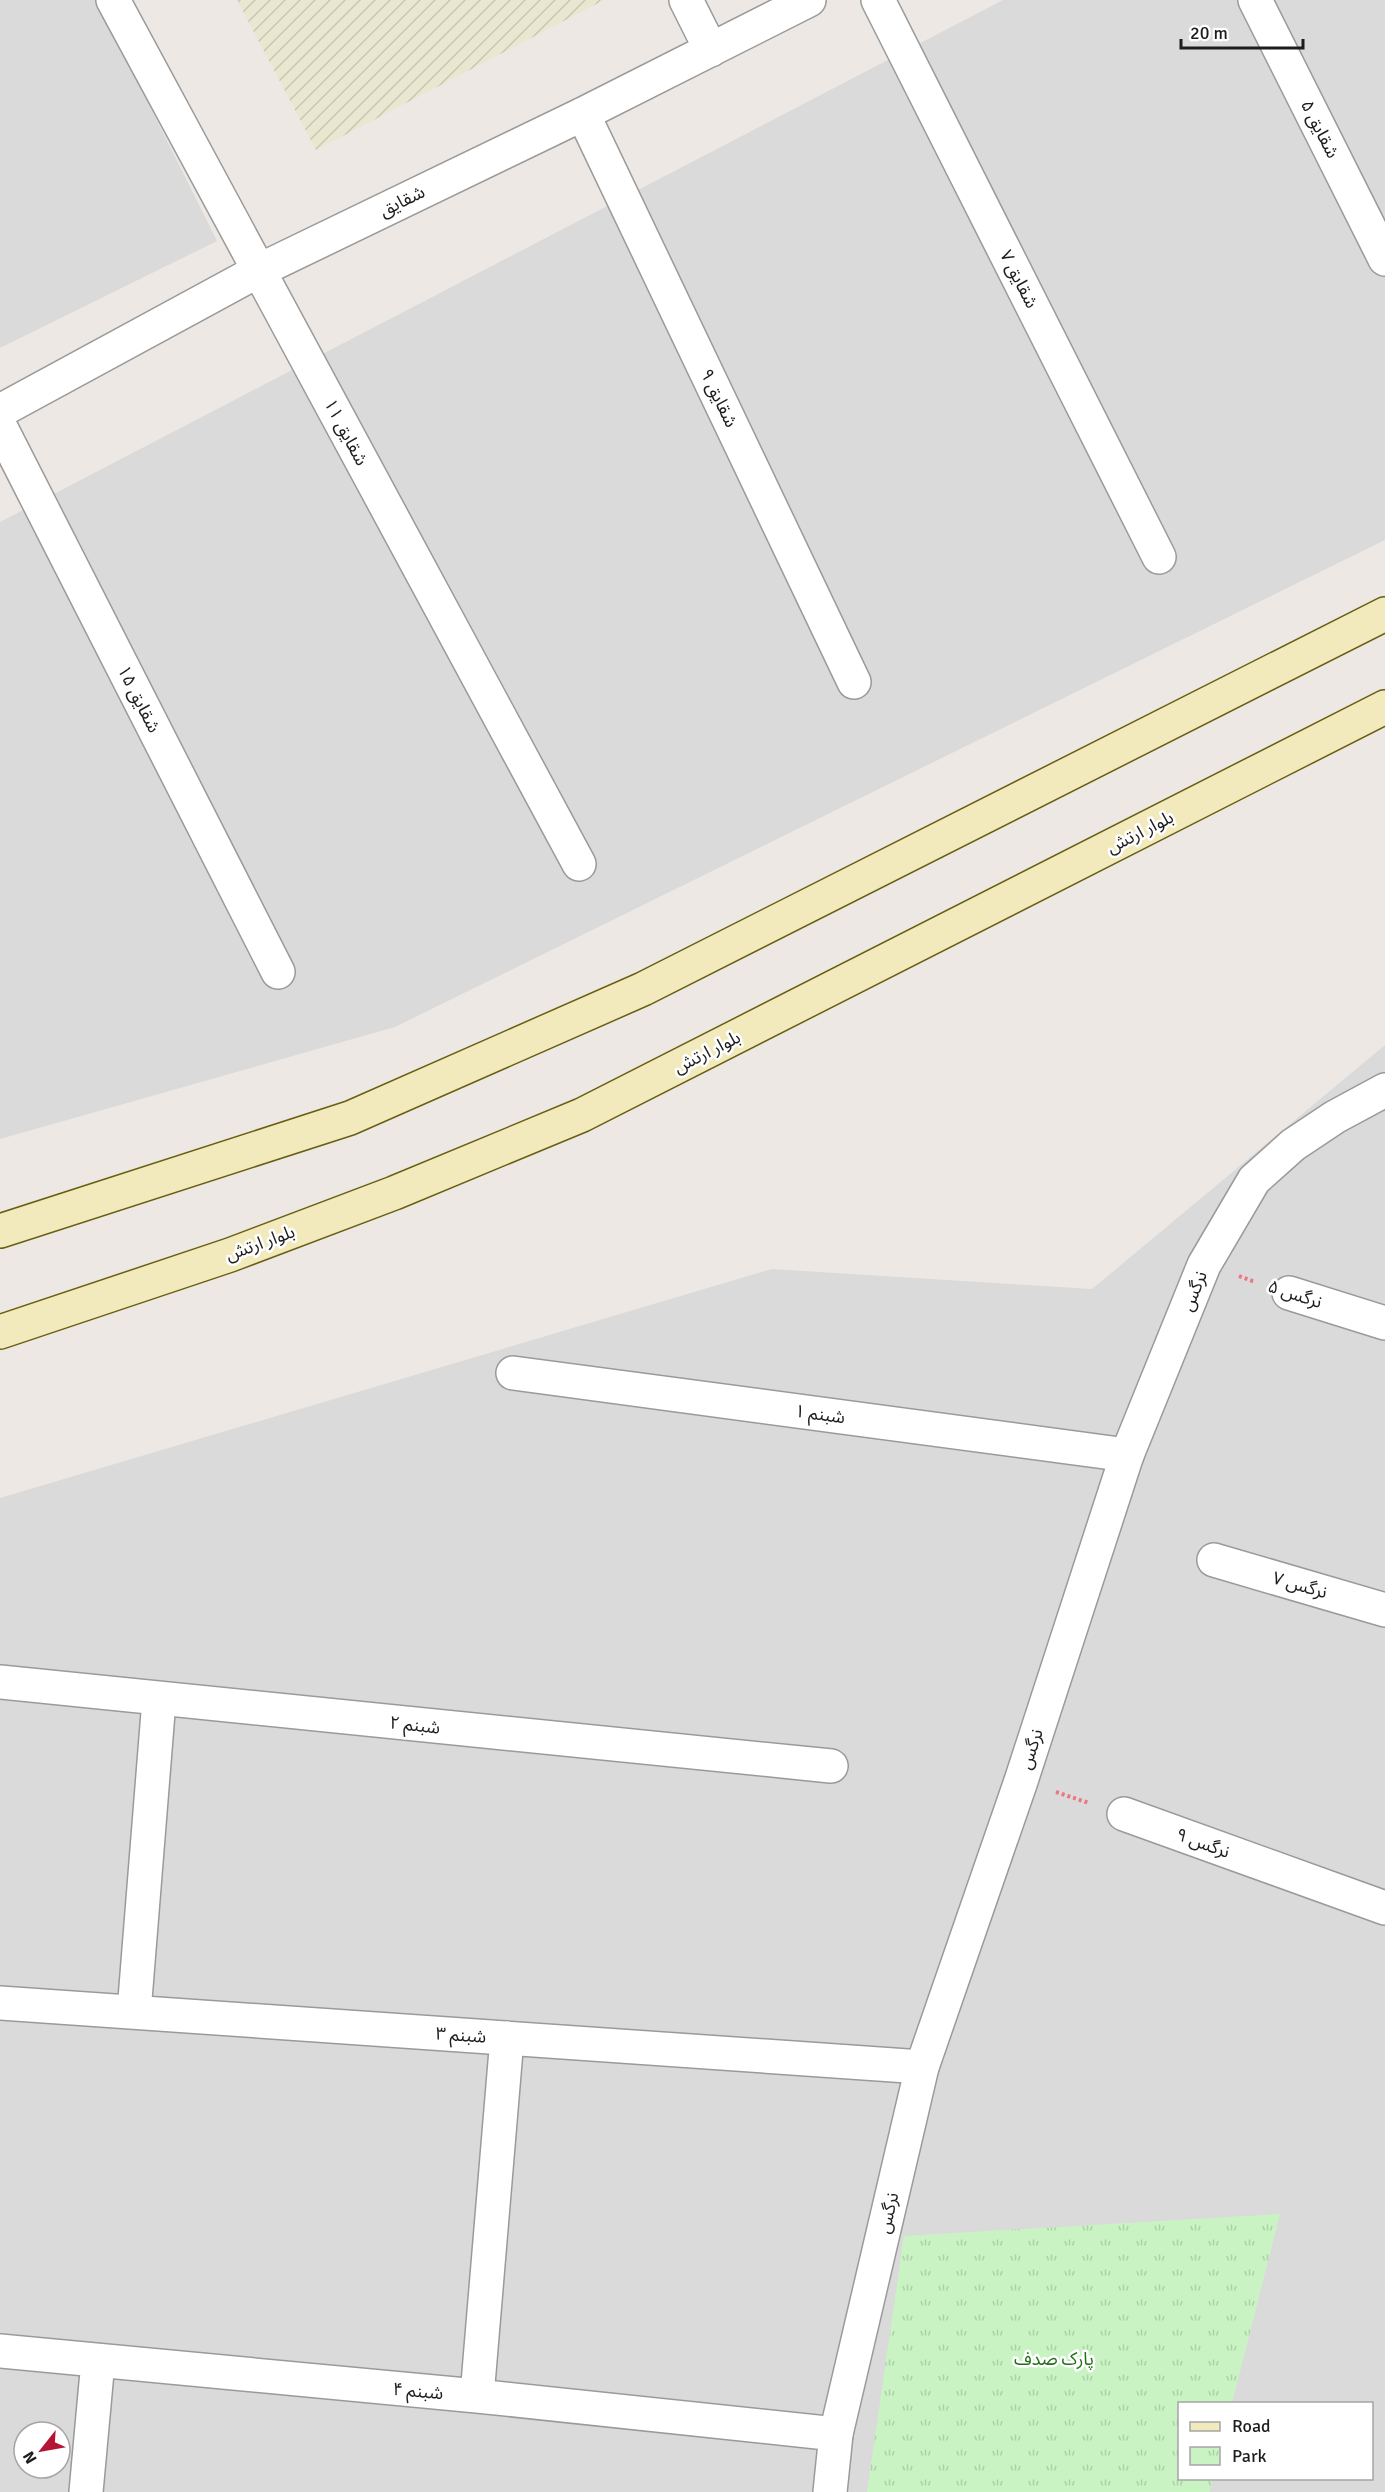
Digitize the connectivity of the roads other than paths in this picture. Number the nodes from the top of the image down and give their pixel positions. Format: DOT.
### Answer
graph roads {
  1 [pos="113,0"];
  2 [pos="686,0"];
  3 [pos="809,0"];
  4 [pos="878,0"];
  5 [pos="1255,0"];
  6 [pos="711,50"];
  7 [pos="583,114"];
  8 [pos="1385,259"];
  9 [pos="258,271"];
  10 [pos="0,411"];
  11 [pos="0,426"];
  12 [pos="1159,557"];
  13 [pos="1385,614"];
  14 [pos="854,682"];
  15 [pos="1385,707"];
  16 [pos="579,864"];
  17 [pos="278,972"];
  18 [pos="1385,1090"];
  19 [pos="0,1231"];
  20 [pos="1289,1293"];
  21 [pos="1385,1323"];
  22 [pos="0,1332"];
  23 [pos="513,1373"];
  24 [pos="1127,1455"];
  25 [pos="1214,1560"];
  26 [pos="1385,1610"];
  27 [pos="0,1682"];
  28 [pos="159,1700"];
  29 [pos="831,1766"];
  30 [pos="1124,1814"];
  31 [pos="1385,1908"];
  32 [pos="0,2003"];
  33 [pos="134,2012"];
  34 [pos="507,2038"];
  35 [pos="922,2067"];
  36 [pos="0,2351"];
  37 [pos="99,2361"];
  38 [pos="477,2396"];
  39 [pos="836,2434"];
  40 [pos="86,2492"];
  41 [pos="830,2492"];
  1 -- 9 [label="street, شقایق ۱۱"];
  2 -- 6 [label="street"];
  3 -- 6 [label="street, شقایق"];
  4 -- 12 [label="street, شقایق ۷"];
  5 -- 8 [label="street, شقایق ۵"];
  6 -- 7 [label="street, شقایق"];
  7 -- 9 [label="street, شقایق"];
  7 -- 14 [label="street, شقایق ۹"];
  9 -- 10 [label="street, شقایق"];
  9 -- 16 [label="street, شقایق ۱۱"];
  11 -- 17 [label="street, شقایق ۱۵"];
  13 -- 19 [label="main road"];
  15 -- 22 [label="main road, بلوار ارتش"];
  18 -- 24 [label="street, نرگس"];
  20 -- 21 [label="street, نرگس ۵"];
  23 -- 24 [label="street, شبنم ۱"];
  24 -- 35 [label="street, نرگس"];
  25 -- 26 [label="street, نرگس ۷"];
  27 -- 28 [label="street, شبنم ۲"];
  28 -- 29 [label="street, شبنم ۲"];
  28 -- 33 [label="street"];
  30 -- 31 [label="street, نرگس ۹"];
  32 -- 33 [label="street, شبنم ۳"];
  33 -- 34 [label="street, شبنم ۳"];
  34 -- 35 [label="street, شبنم ۳"];
  34 -- 38 [label="street"];
  35 -- 39 [label="street, نرگس"];
  36 -- 37 [label="street, شبنم ۴"];
  37 -- 38 [label="street, شبنم ۴"];
  37 -- 40 [label="street"];
  38 -- 39 [label="street, شبنم ۴"];
  39 -- 41 [label="street, نرگس"];
}
